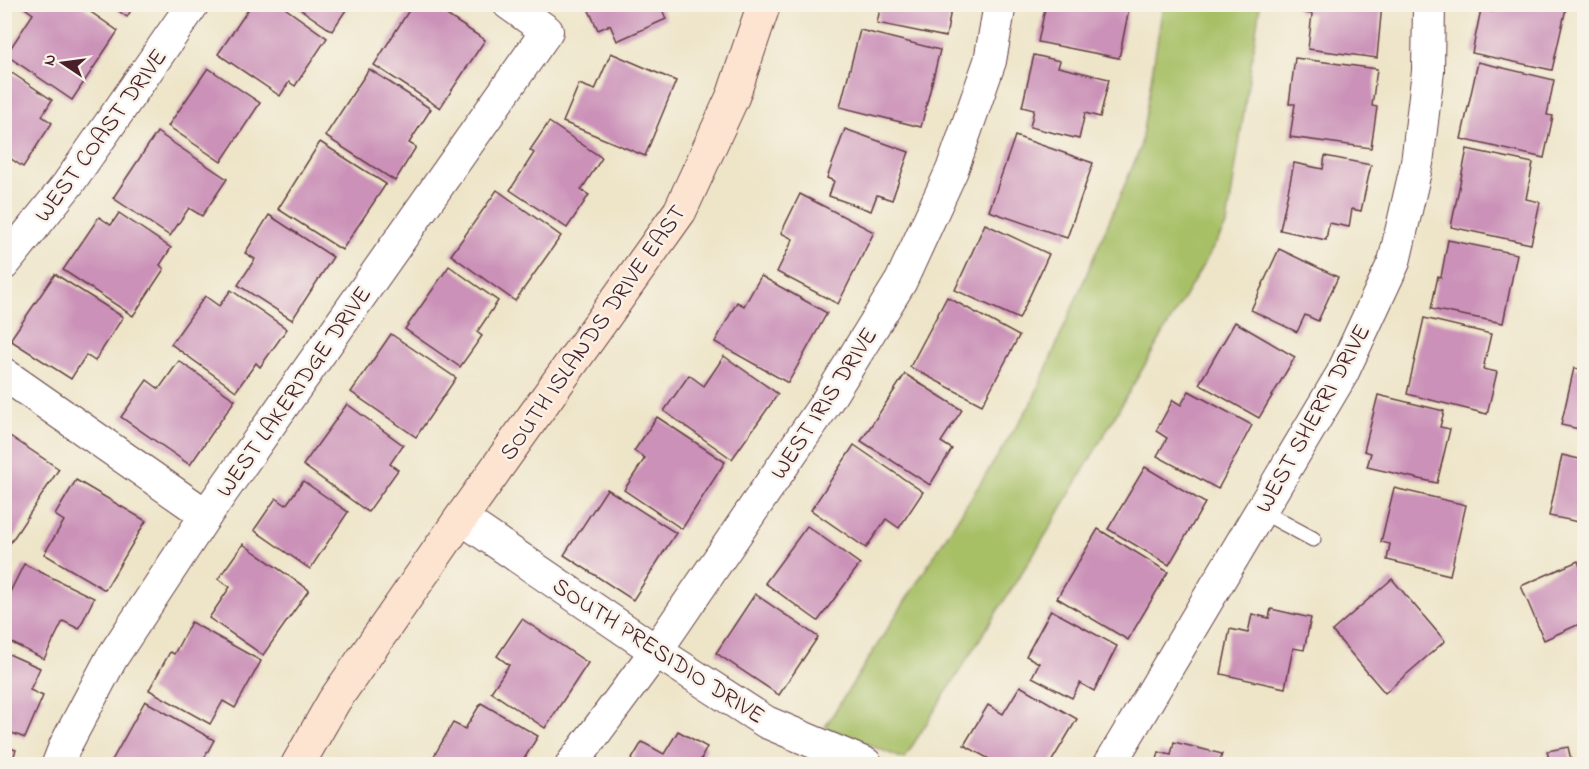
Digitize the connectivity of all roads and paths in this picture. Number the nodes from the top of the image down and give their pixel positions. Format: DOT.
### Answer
graph roads {
  1 [pos="193,4"];
  2 [pos="509,4"];
  3 [pos="764,4"];
  4 [pos="1000,4"];
  5 [pos="1429,4"];
  6 [pos="4,264"];
  7 [pos="4,374"];
  8 [pos="1261,511"];
  9 [pos="206,515"];
  10 [pos="461,518"];
  11 [pos="1313,539"];
  12 [pos="656,651"];
  13 [pos="58,765"];
  14 [pos="298,765"];
  15 [pos="572,765"];
  16 [pos="866,765"];
  17 [pos="1110,765"];
  1 -- 6 [label="street, WEST COAST DRIVE"];
  2 -- 9 [label="street, WEST LAKERIDGE DRIVE"];
  3 -- 10 [label="street, SOUTH ISLANDS DRIVE EAST"];
  4 -- 12 [label="street, WEST IRIS DRIVE"];
  5 -- 8 [label="street, WEST SHERRI DRIVE"];
  7 -- 9 [label="street"];
  8 -- 11 [label="lane"];
  8 -- 17 [label="street, WEST SHERRI DRIVE"];
  9 -- 13 [label="street, WEST LAKERIDGE DRIVE"];
  10 -- 12 [label="street, SOUTH PRESIDIO DRIVE"];
  10 -- 14 [label="street, SOUTH ISLANDS DRIVE EAST"];
  12 -- 15 [label="street, WEST IRIS DRIVE"];
  12 -- 16 [label="street, SOUTH PRESIDIO DRIVE"];
}
